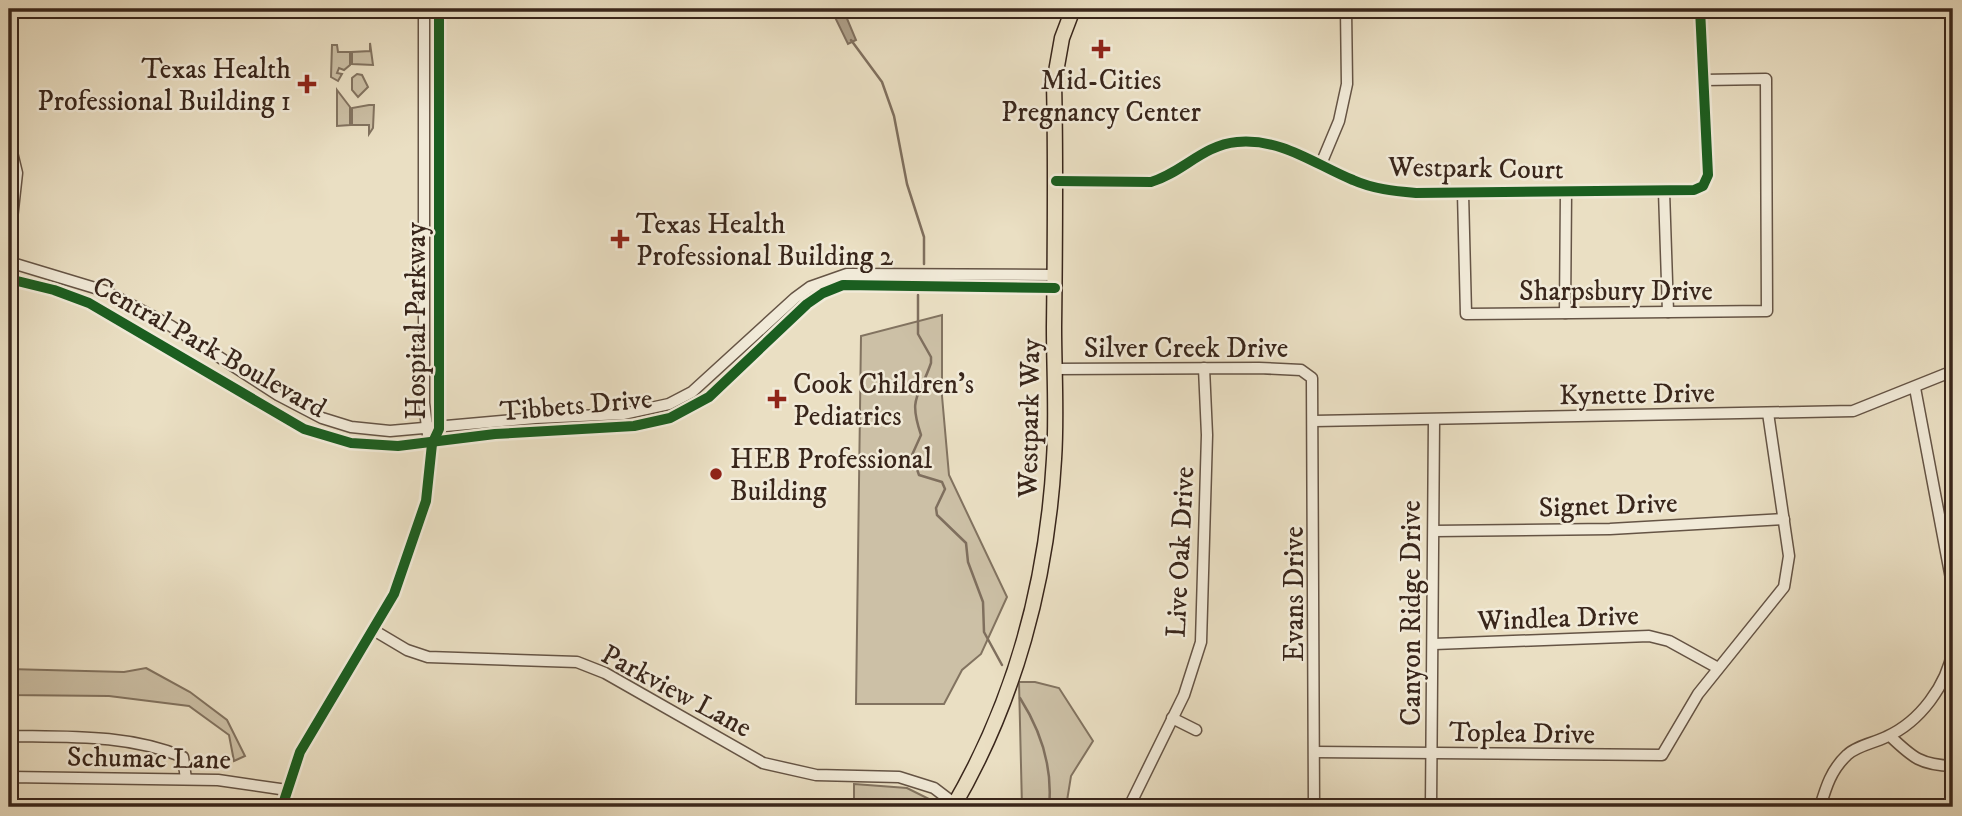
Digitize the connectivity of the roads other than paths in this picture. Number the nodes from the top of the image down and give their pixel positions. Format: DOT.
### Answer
graph roads {
  1 [pos="424,9"];
  2 [pos="439,9"];
  3 [pos="1346,9"];
  4 [pos="1700,9"];
  5 [pos="1071,10"];
  6 [pos="1703,80"];
  7 [pos="9,140"];
  8 [pos="1321,164"];
  9 [pos="1056,181"];
  10 [pos="1664,191"];
  11 [pos="1566,192"];
  12 [pos="1463,193"];
  13 [pos="9,246"];
  14 [pos="9,262"];
  15 [pos="425,278"];
  16 [pos="437,278"];
  17 [pos="9,279"];
  18 [pos="866,279"];
  19 [pos="1055,282"];
  20 [pos="131,304"];
  21 [pos="785,307"];
  22 [pos="1668,312"];
  23 [pos="1564,313"];
  24 [pos="794,316"];
  25 [pos="123,321"];
  26 [pos="1204,368"];
  27 [pos="1054,369"];
  28 [pos="1953,371"];
  29 [pos="707,379"];
  30 [pos="1313,381"];
  31 [pos="1915,388"];
  32 [pos="717,390"];
  33 [pos="669,404"];
  34 [pos="1768,413"];
  35 [pos="318,416"];
  36 [pos="558,418"];
  37 [pos="670,418"];
  38 [pos="1434,420"];
  39 [pos="1314,421"];
  40 [pos="439,429"];
  41 [pos="425,430"];
  42 [pos="558,430"];
  43 [pos="315,432"];
  44 [pos="432,444"];
  45 [pos="1784,519"];
  46 [pos="1434,531"];
  47 [pos="1949,550"];
  48 [pos="1953,589"];
  49 [pos="375,631"];
  50 [pos="1434,644"];
  51 [pos="1953,655"];
  52 [pos="1718,668"];
  53 [pos="1172,718"];
  54 [pos="1196,730"];
  55 [pos="9,736"];
  56 [pos="1890,736"];
  57 [pos="1315,752"];
  58 [pos="1432,754"];
  59 [pos="1953,766"];
  60 [pos="9,778"];
  61 [pos="186,779"];
  62 [pos="287,790"];
  63 [pos="954,806"];
  64 [pos="9,807"];
  65 [pos="282,807"];
  66 [pos="1129,807"];
  67 [pos="1314,807"];
  68 [pos="1431,807"];
  69 [pos="1820,807"];
  1 -- 15 [label="street, Hospital Parkway"];
  2 -- 16 [label="street, Hospital Parkway"];
  3 -- 8 [label="street"];
  4 -- 6 [label="street"];
  5 -- 9 [label="main road, Westpark Way"];
  6 -- 10 [label="street, Westpark Court"];
  6 -- 22 [label="street, Sharpsbury Drive"];
  7 -- 13 [label="street"];
  8 -- 9 [label="street, Westpark Court"];
  8 -- 12 [label="street, Westpark Court"];
  9 -- 19 [label="main road, Westpark Way"];
  10 -- 11 [label="street, Westpark Court"];
  10 -- 22 [label="street"];
  11 -- 12 [label="street, Westpark Court"];
  11 -- 23 [label="street"];
  12 -- 23 [label="street, Sharpsbury Drive"];
  14 -- 20 [label="street, Central Park Boulevard"];
  15 -- 16 [label="street"];
  15 -- 41 [label="street, Hospital Parkway"];
  16 -- 40 [label="street, Hospital Parkway"];
  17 -- 25 [label="street, Central Park Boulevard"];
  18 -- 19 [label="street, Tibbets Drive"];
  18 -- 21 [label="street, Tibbets Drive"];
  18 -- 24 [label="street, Tibbets Drive"];
  19 -- 27 [label="main road, Westpark Way"];
  20 -- 25 [label="street"];
  20 -- 35 [label="street, Central Park Boulevard"];
  21 -- 24 [label="street"];
  21 -- 29 [label="street, Tibbets Drive"];
  22 -- 23 [label="street, Sharpsbury Drive"];
  24 -- 32 [label="street, Tibbets Drive"];
  25 -- 43 [label="street, Central Park Boulevard"];
  26 -- 27 [label="street, Silver Creek Drive"];
  26 -- 30 [label="street, Silver Creek Drive"];
  26 -- 53 [label="street, Live Oak Drive"];
  27 -- 63 [label="main road, Westpark Way"];
  28 -- 31 [label="street, Kynette Drive"];
  29 -- 32 [label="street"];
  29 -- 33 [label="street, Tibbets Drive"];
  30 -- 39 [label="street, Evans Drive"];
  31 -- 34 [label="street, Kynette Drive"];
  31 -- 47 [label="street"];
  32 -- 37 [label="street, Tibbets Drive"];
  33 -- 36 [label="street, Tibbets Drive"];
  33 -- 37 [label="street"];
  34 -- 38 [label="street, Kynette Drive"];
  34 -- 45 [label="street"];
  35 -- 41 [label="street, Central Park Boulevard"];
  35 -- 43 [label="street"];
  36 -- 40 [label="street, Tibbets Drive"];
  36 -- 42 [label="street"];
  37 -- 42 [label="street, Tibbets Drive"];
  38 -- 39 [label="street, Kynette Drive"];
  38 -- 46 [label="street, Canyon Ridge Drive"];
  39 -- 57 [label="street, Evans Drive"];
  40 -- 41 [label="street, Central Park Boulevard"];
  40 -- 44 [label="street, Hospital Parkway"];
  41 -- 44 [label="street, Hospital Parkway"];
  42 -- 44 [label="street, Tibbets Drive"];
  43 -- 44 [label="street, Central Park Boulevard"];
  44 -- 49 [label="street, Hospital Parkway"];
  45 -- 46 [label="street, Signet Drive"];
  45 -- 52 [label="street"];
  46 -- 50 [label="street, Canyon Ridge Drive"];
  47 -- 48 [label="street"];
  49 -- 62 [label="street, Hospital Parkway"];
  49 -- 63 [label="street, Parkview Lane"];
  50 -- 52 [label="street, Windlea Drive"];
  50 -- 58 [label="street, Canyon Ridge Drive"];
  51 -- 56 [label="street"];
  52 -- 58 [label="street, Toplea Drive"];
  53 -- 54 [label="street"];
  53 -- 66 [label="street, Live Oak Drive"];
  55 -- 61 [label="street"];
  56 -- 59 [label="street"];
  56 -- 69 [label="street"];
  57 -- 58 [label="street, Toplea Drive"];
  57 -- 67 [label="street, Evans Drive"];
  58 -- 68 [label="street, Canyon Ridge Drive"];
  60 -- 61 [label="street, Schumac Lane"];
  60 -- 64 [label="street"];
  61 -- 62 [label="street, Schumac Lane"];
  62 -- 65 [label="street, Hospital Parkway"];
}
